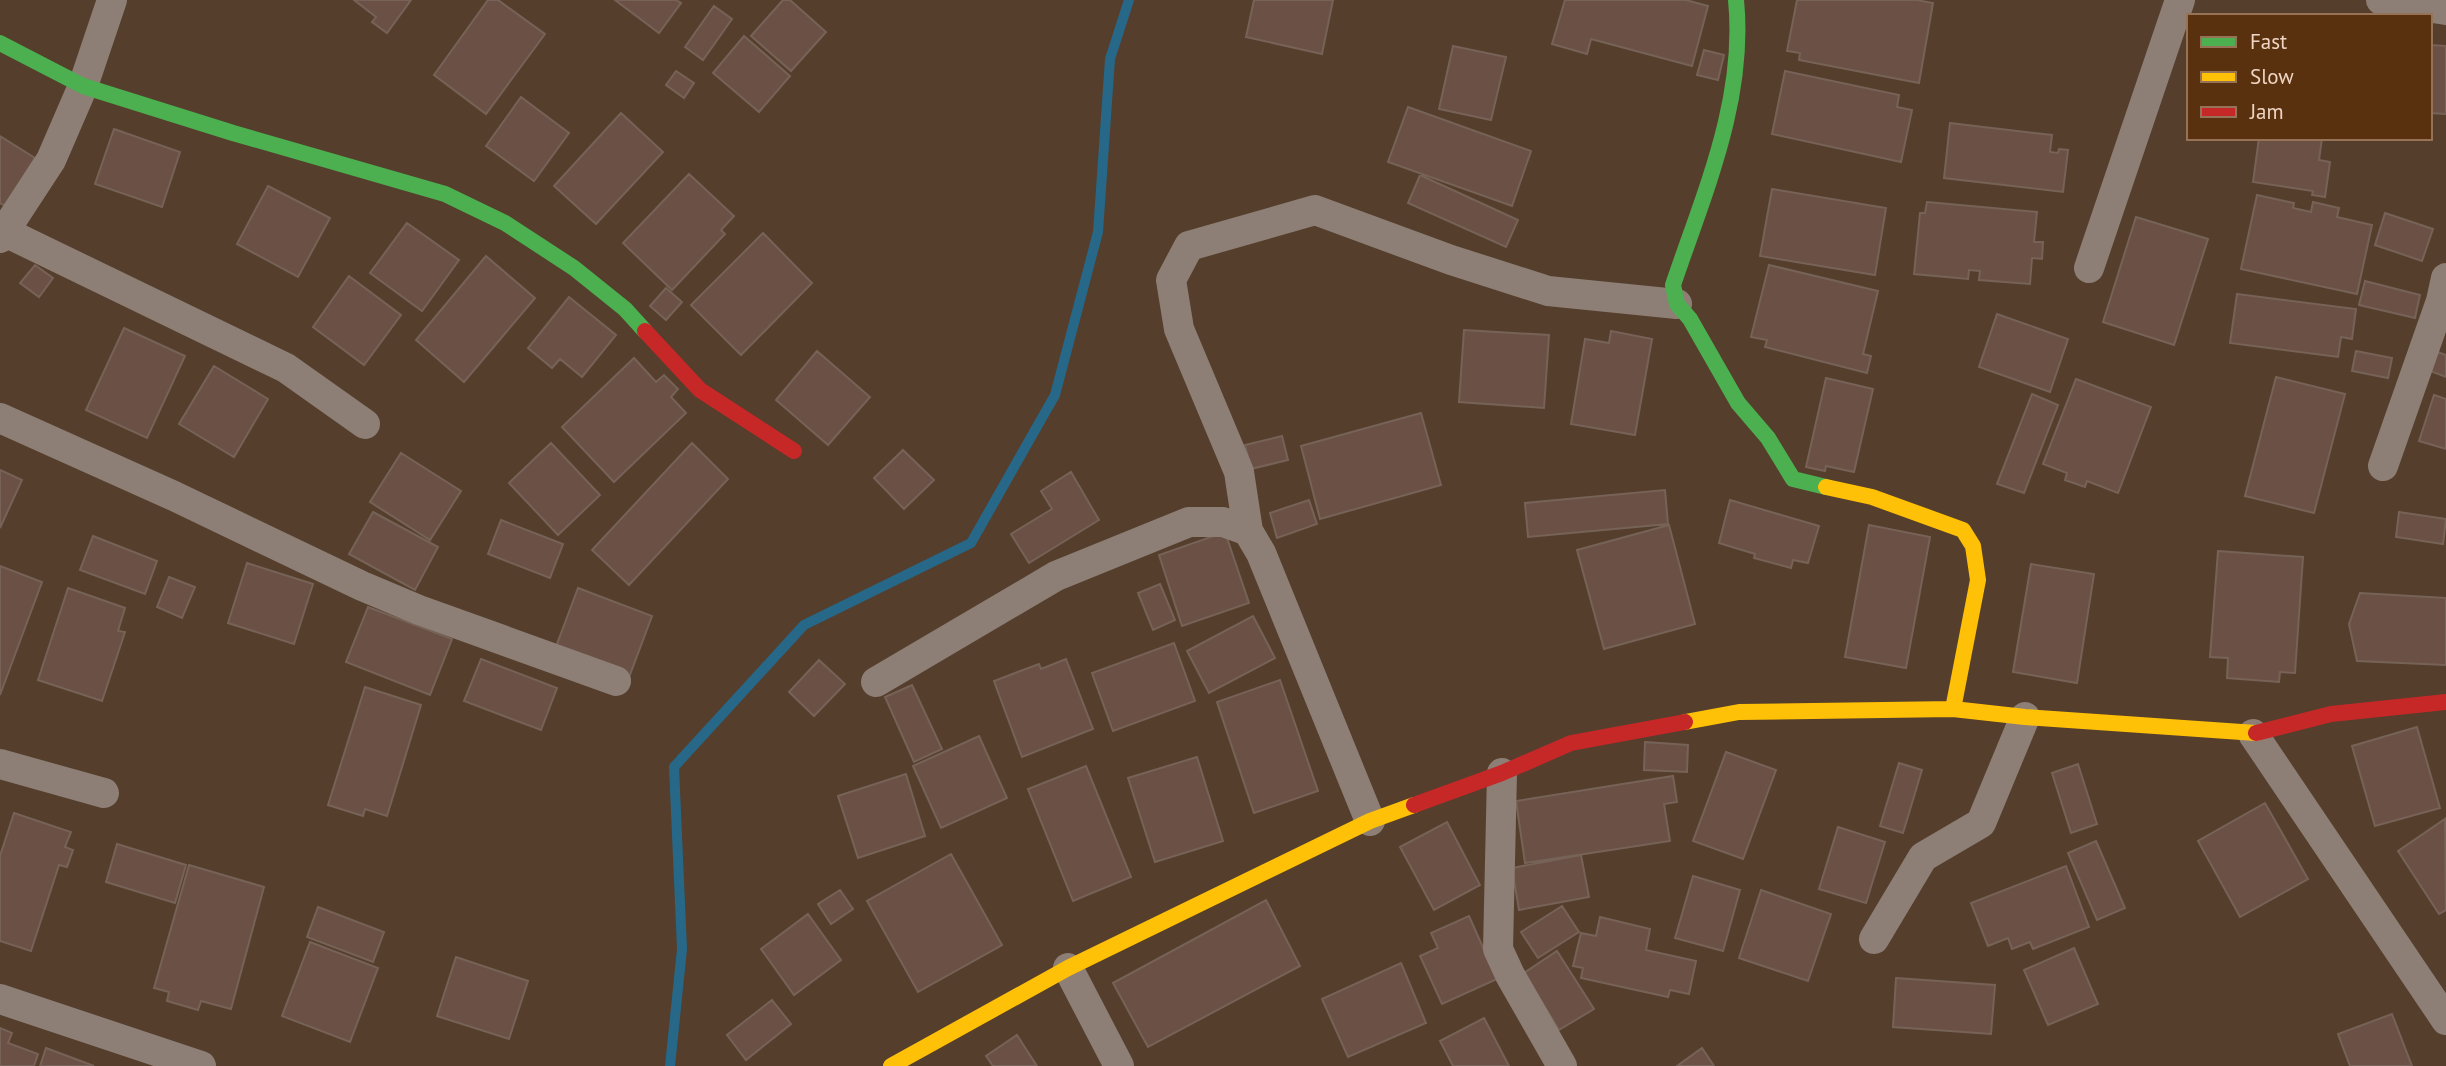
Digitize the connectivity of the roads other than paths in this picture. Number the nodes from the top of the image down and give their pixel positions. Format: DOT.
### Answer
graph roads {
  1 [pos="112,0"];
  2 [pos="1736,0"];
  3 [pos="2180,0"];
  4 [pos="2381,0"];
  5 [pos="2446,10"];
  6 [pos="0,43"];
  7 [pos="83,86"];
  8 [pos="2,235"];
  9 [pos="2089,268"];
  10 [pos="2446,278"];
  11 [pos="1677,304"];
  12 [pos="0,418"];
  13 [pos="365,424"];
  14 [pos="794,451"];
  15 [pos="2383,466"];
  16 [pos="1248,531"];
  17 [pos="616,681"];
  18 [pos="876,682"];
  19 [pos="2446,702"];
  20 [pos="1953,709"];
  21 [pos="2025,717"];
  22 [pos="2253,734"];
  23 [pos="0,764"];
  24 [pos="1502,773"];
  25 [pos="104,793"];
  26 [pos="1370,821"];
  27 [pos="1874,939"];
  28 [pos="1068,968"];
  29 [pos="0,999"];
  30 [pos="2446,1020"];
  31 [pos="201,1066"];
  32 [pos="891,1066"];
  33 [pos="1119,1066"];
  34 [pos="1562,1066"];
  1 -- 7 [label="street"];
  2 -- 11 [label="street"];
  3 -- 9 [label="street"];
  4 -- 5 [label="street"];
  6 -- 7 [label="street"];
  7 -- 8 [label="street"];
  7 -- 14 [label="street"];
  8 -- 13 [label="street"];
  10 -- 15 [label="street"];
  11 -- 16 [label="street"];
  11 -- 20 [label="street"];
  12 -- 17 [label="street"];
  16 -- 18 [label="street"];
  16 -- 26 [label="street"];
  19 -- 22 [label="street"];
  20 -- 21 [label="street"];
  20 -- 24 [label="street"];
  21 -- 22 [label="street"];
  21 -- 27 [label="street"];
  22 -- 30 [label="street"];
  23 -- 25 [label="street"];
  24 -- 26 [label="street"];
  24 -- 34 [label="street"];
  26 -- 28 [label="street"];
  28 -- 32 [label="street"];
  28 -- 33 [label="street"];
  29 -- 31 [label="street"];
}
